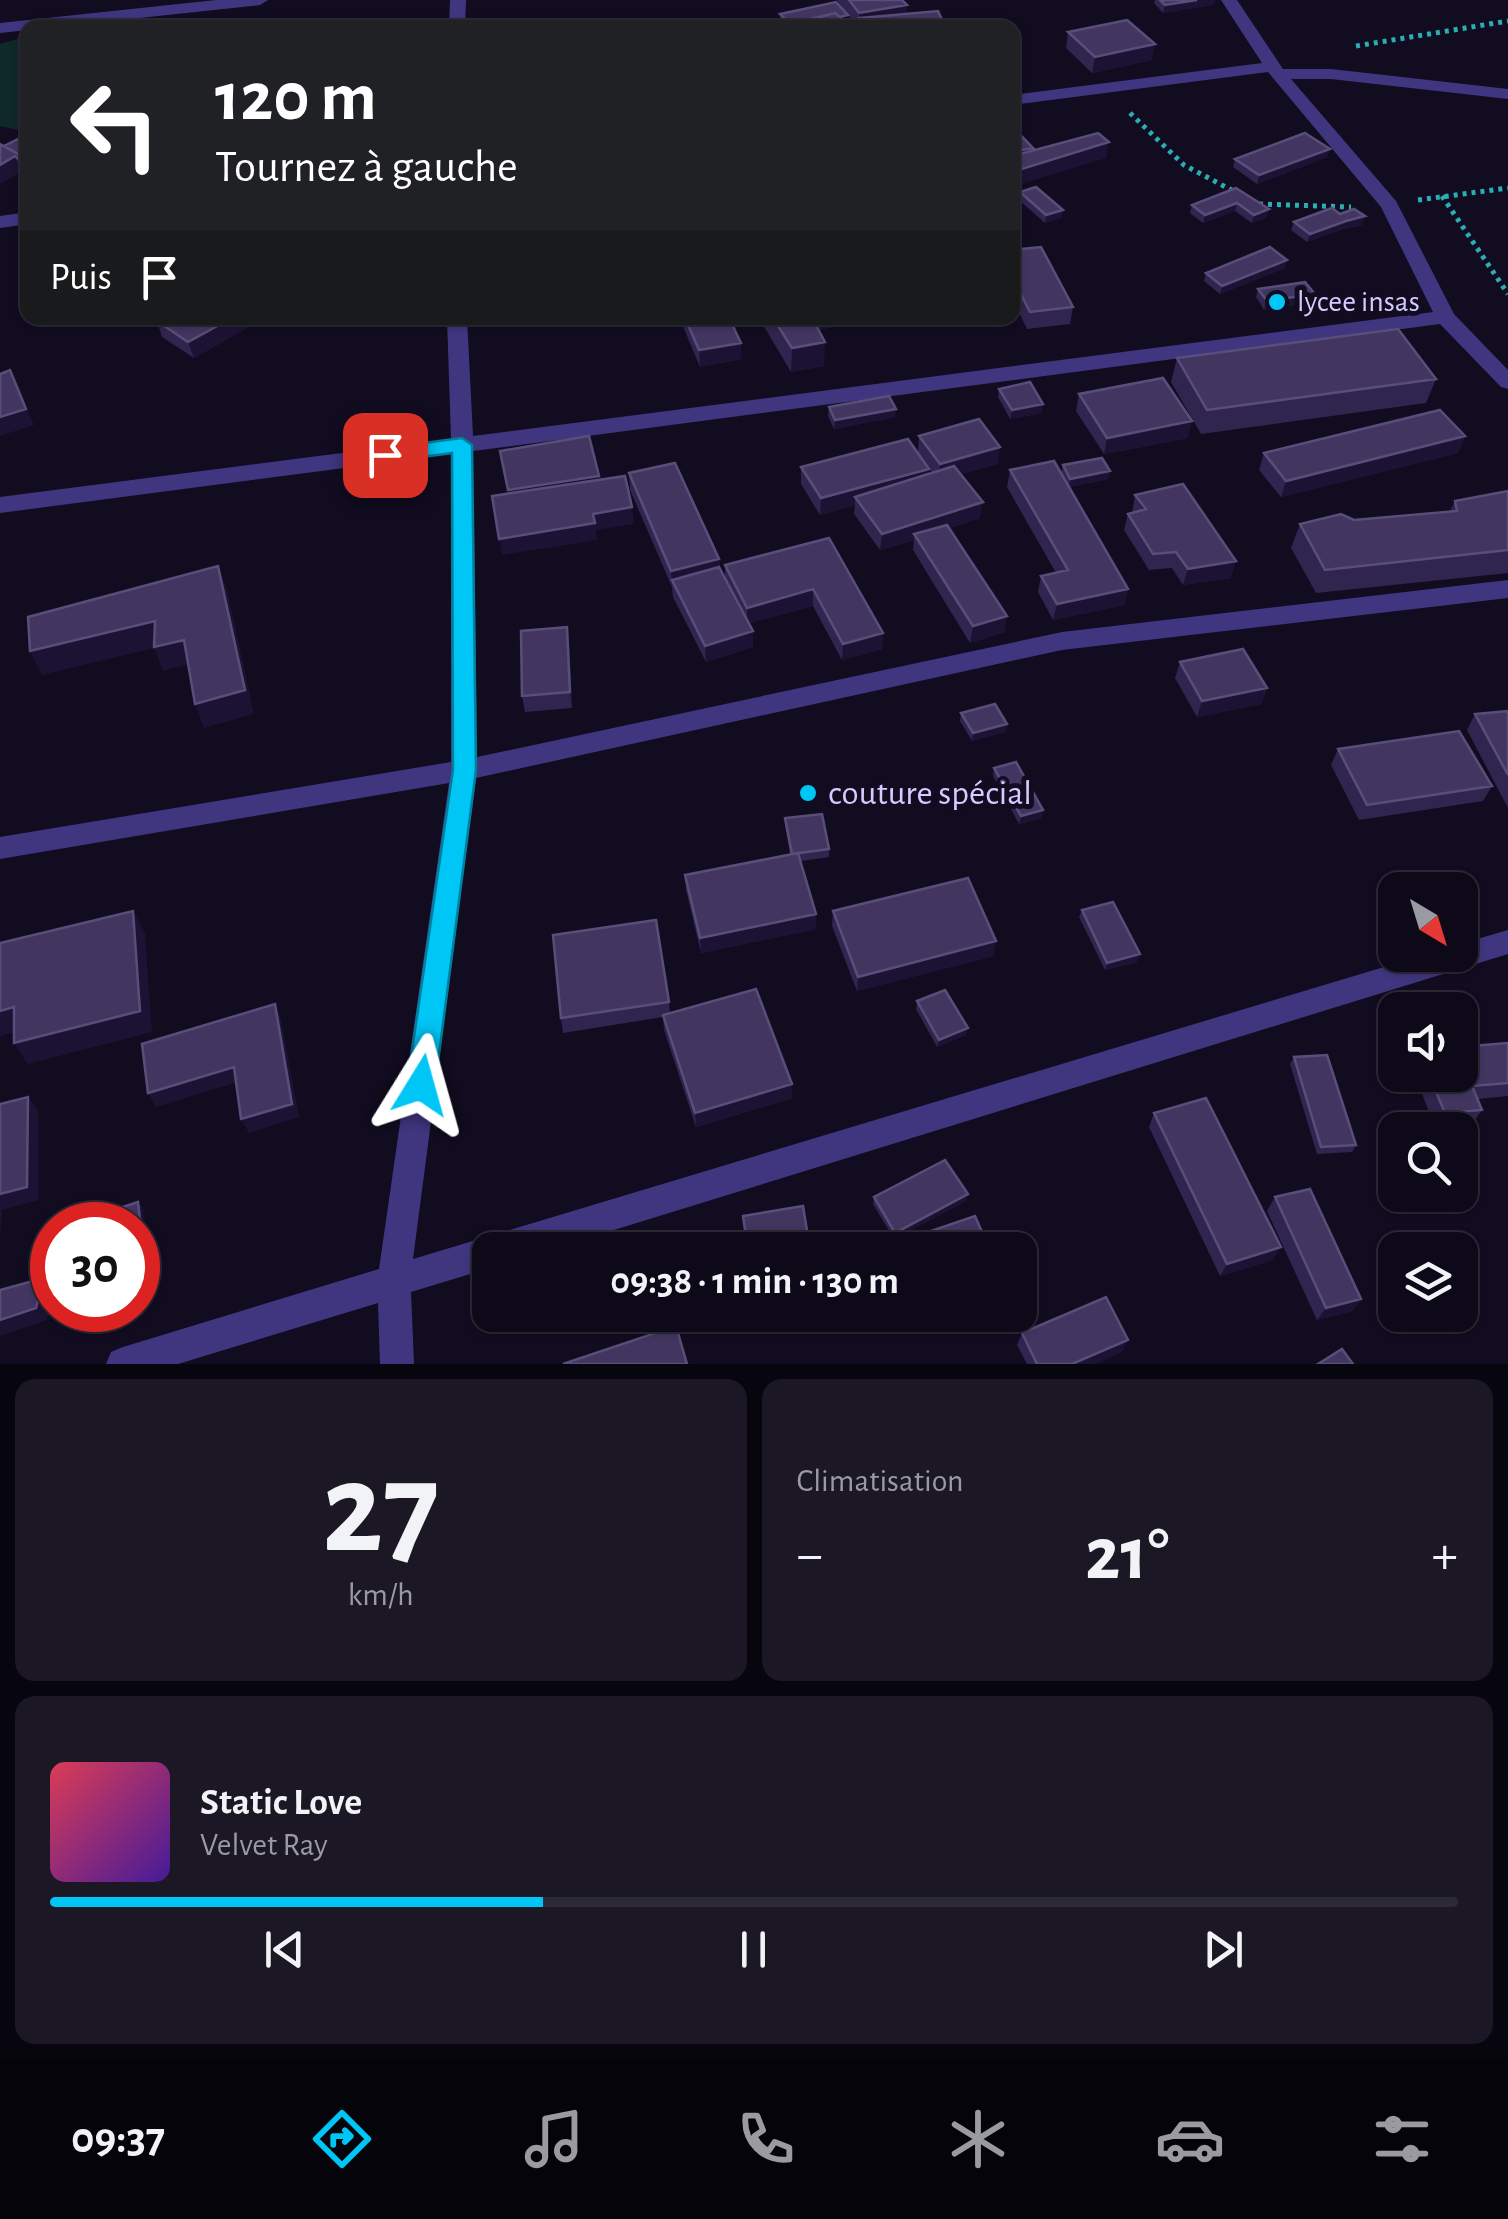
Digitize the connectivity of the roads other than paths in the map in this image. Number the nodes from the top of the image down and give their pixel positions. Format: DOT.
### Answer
graph roads {
  1 [pos="260,0"];
  2 [pos="1229,0"];
  3 [pos="74,20"];
  4 [pos="1276,70"];
  5 [pos="1508,94"];
  6 [pos="1020,99"];
  7 [pos="1445,317"];
  8 [pos="457,325"];
  9 [pos="1508,382"];
  10 [pos="462,445"];
  11 [pos="0,506"];
  12 [pos="1508,589"];
  13 [pos="464,770"];
  14 [pos="0,848"];
  15 [pos="1508,942"];
  16 [pos="557,1232"];
  17 [pos="472,1258"];
  18 [pos="394,1282"];
  19 [pos="123,1364"];
  20 [pos="397,1364"];
  1 -- 3 [label="street"];
  2 -- 4 [label="street"];
  4 -- 5 [label="street"];
  4 -- 6 [label="street"];
  4 -- 7 [label="street"];
  7 -- 9 [label="street"];
  7 -- 10 [label="street"];
  8 -- 10 [label="street"];
  10 -- 11 [label="street"];
  10 -- 13 [label="street"];
  12 -- 13 [label="street"];
  13 -- 14 [label="street"];
  13 -- 18 [label="street"];
  15 -- 16 [label="street"];
  17 -- 18 [label="street"];
  18 -- 19 [label="street"];
  18 -- 20 [label="street"];
}
